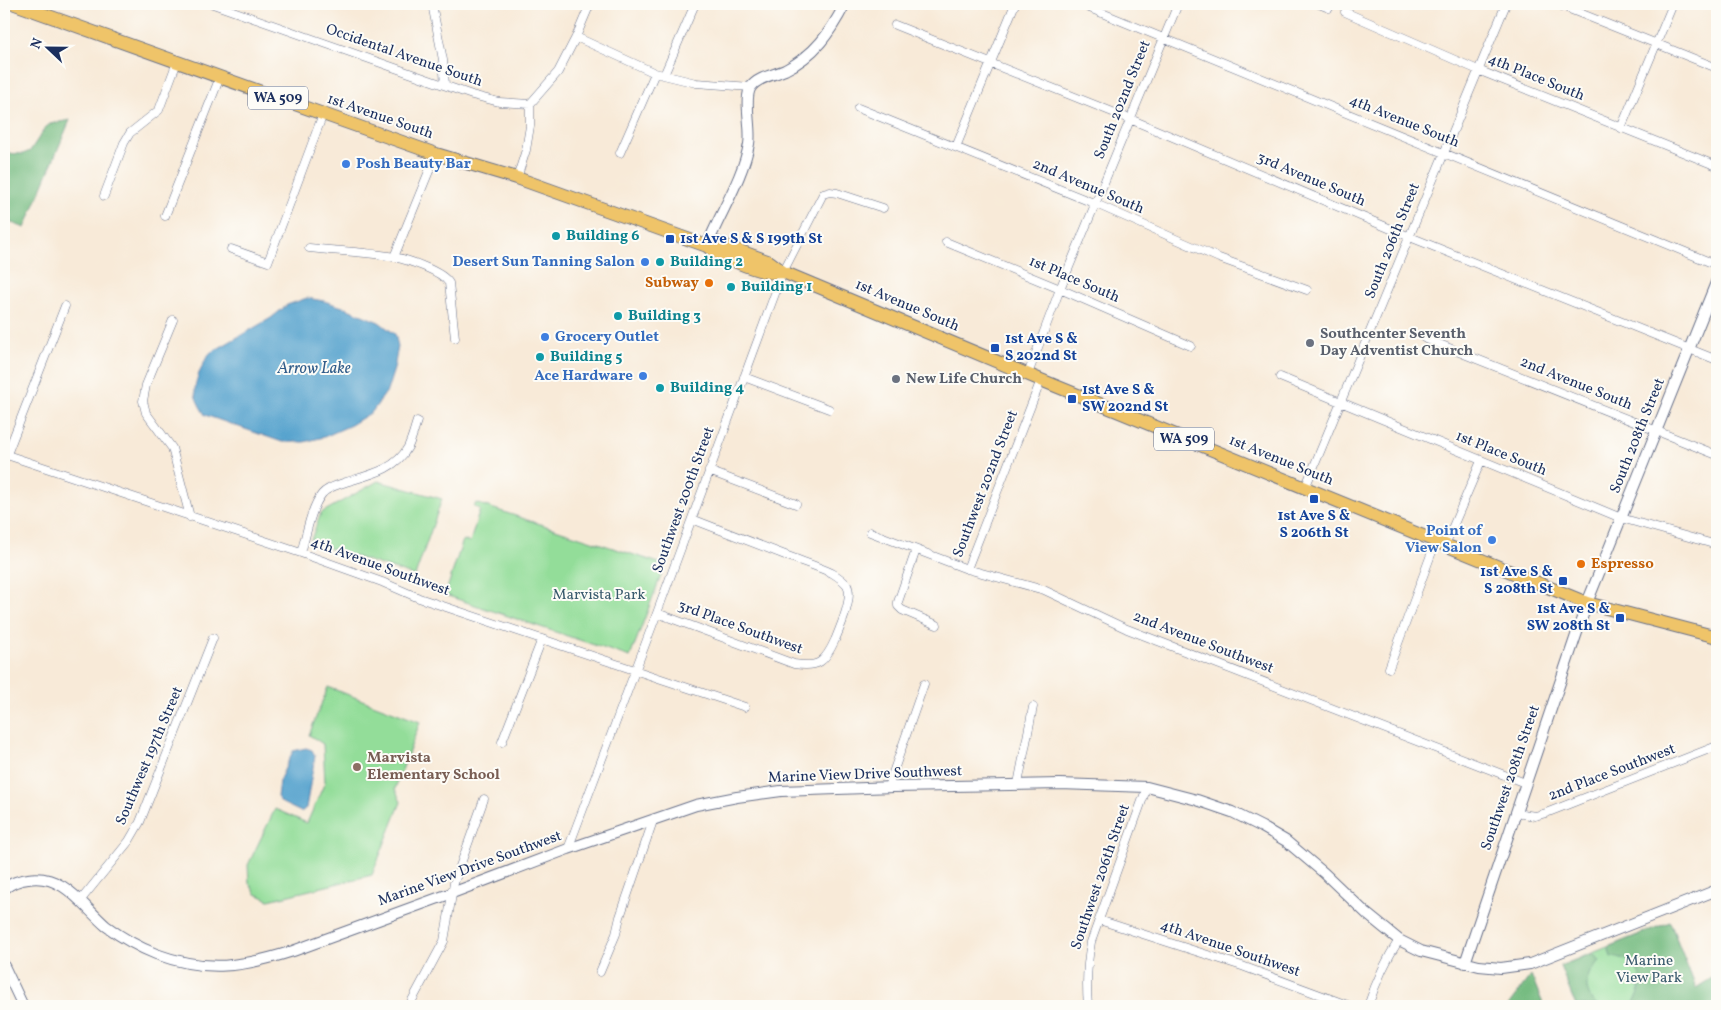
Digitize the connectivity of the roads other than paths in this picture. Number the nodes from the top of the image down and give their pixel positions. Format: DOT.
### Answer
graph roads {
  1 [pos="14,4"];
  2 [pos="213,4"];
  3 [pos="432,4"];
  4 [pos="590,4"];
  5 [pos="695,4"];
  6 [pos="845,4"];
  7 [pos="1015,4"];
  8 [pos="1080,4"];
  9 [pos="1178,4"];
  10 [pos="1319,4"];
  11 [pos="1506,4"];
  12 [pos="1556,4"];
  13 [pos="1674,4"];
  14 [pos="1329,8"];
  15 [pos="1345,12"];
  16 [pos="895,24"];
  17 [pos="576,37"];
  18 [pos="1164,38"];
  19 [pos="1656,43"];
  20 [pos="177,62"];
  21 [pos="991,62"];
  22 [pos="1717,68"];
  23 [pos="1478,70"];
  24 [pos="655,72"];
  25 [pos="664,75"];
  26 [pos="220,77"];
  27 [pos="445,85"];
  28 [pos="751,87"];
  29 [pos="530,104"];
  30 [pos="858,108"];
  31 [pos="323,114"];
  32 [pos="1130,119"];
  33 [pos="1620,128"];
  34 [pos="956,147"];
  35 [pos="620,153"];
  36 [pos="1444,153"];
  37 [pos="436,154"];
  38 [pos="1717,166"];
  39 [pos="517,178"];
  40 [pos="104,196"];
  41 [pos="1096,204"];
  42 [pos="883,208"];
  43 [pos="165,216"];
  44 [pos="1410,237"];
  45 [pos="946,242"];
  46 [pos="707,246"];
  47 [pos="309,248"];
  48 [pos="231,249"];
  49 [pos="394,257"];
  50 [pos="1717,265"];
  51 [pos="784,272"];
  52 [pos="1717,280"];
  53 [pos="1060,289"];
  54 [pos="1308,290"];
  55 [pos="65,306"];
  56 [pos="173,320"];
  57 [pos="455,338"];
  58 [pos="1424,338"];
  59 [pos="1191,346"];
  60 [pos="1689,350"];
  61 [pos="1717,360"];
  62 [pos="1028,374"];
  63 [pos="744,377"];
  64 [pos="1280,377"];
  65 [pos="1041,380"];
  66 [pos="1341,403"];
  67 [pos="829,409"];
  68 [pos="417,421"];
  69 [pos="1656,432"];
  70 [pos="5,454"];
  71 [pos="1717,454"];
  72 [pos="1481,461"];
  73 [pos="709,471"];
  74 [pos="1305,488"];
  75 [pos="796,504"];
  76 [pos="190,517"];
  77 [pos="1621,518"];
  78 [pos="692,519"];
  79 [pos="870,532"];
  80 [pos="1440,543"];
  81 [pos="1717,545"];
  82 [pos="916,550"];
  83 [pos="301,552"];
  84 [pos="967,569"];
  85 [pos="1587,603"];
  86 [pos="657,613"];
  87 [pos="937,625"];
  88 [pos="1717,637"];
  89 [pos="213,638"];
  90 [pos="542,639"];
  91 [pos="1389,668"];
  92 [pos="635,669"];
  93 [pos="924,684"];
  94 [pos="745,707"];
  95 [pos="1033,708"];
  96 [pos="502,742"];
  97 [pos="1717,746"];
  98 [pos="1526,783"];
  99 [pos="1018,784"];
  100 [pos="888,787"];
  101 [pos="1147,787"];
  102 [pos="484,799"];
  103 [pos="1516,813"];
  104 [pos="654,818"];
  105 [pos="568,848"];
  106 [pos="5,887"];
  107 [pos="1717,890"];
  108 [pos="452,893"];
  109 [pos="80,901"];
  110 [pos="1100,920"];
  111 [pos="1399,940"];
  112 [pos="1465,963"];
  113 [pos="4,966"];
  114 [pos="600,972"];
  115 [pos="23,1006"];
  116 [pos="409,1006"];
  117 [pos="1088,1006"];
  118 [pos="1350,1006"];
  119 [pos="1368,1006"];
  1 -- 20 [label="main road, 1st Avenue South / WA 509"];
  2 -- 27 [label="street, Occidental Avenue South"];
  3 -- 27 [label="street"];
  4 -- 17 [label="street"];
  5 -- 25 [label="street"];
  6 -- 28 [label="street"];
  7 -- 21 [label="street"];
  8 -- 18 [label="street, 4th Avenue South"];
  9 -- 18 [label="street, South 202nd Street"];
  10 -- 14 [label="street"];
  11 -- 23 [label="street, South 206th Street"];
  12 -- 19 [label="street"];
  13 -- 19 [label="street"];
  15 -- 23 [label="street, 4th Place South"];
  16 -- 21 [label="street, 3rd Avenue South"];
  17 -- 24 [label="street"];
  17 -- 29 [label="street"];
  18 -- 32 [label="street, South 202nd Street"];
  18 -- 36 [label="street, 4th Avenue South"];
  19 -- 22 [label="street"];
  19 -- 33 [label="street"];
  20 -- 26 [label="main road, 1st Avenue South / WA 509"];
  20 -- 40 [label="street"];
  21 -- 32 [label="street, 3rd Avenue South"];
  21 -- 34 [label="street"];
  23 -- 33 [label="street, 4th Place South"];
  23 -- 36 [label="street, South 206th Street"];
  24 -- 25 [label="street"];
  24 -- 35 [label="street"];
  25 -- 28 [label="street"];
  26 -- 31 [label="main road, 1st Avenue South / WA 509"];
  26 -- 43 [label="street"];
  27 -- 29 [label="street, Occidental Avenue South"];
  28 -- 46 [label="street"];
  29 -- 39 [label="street"];
  30 -- 34 [label="street, 2nd Avenue South"];
  31 -- 37 [label="main road, 1st Avenue South / WA 509"];
  31 -- 48 [label="street"];
  32 -- 41 [label="street, South 202nd Street"];
  32 -- 44 [label="street, 3rd Avenue South"];
  33 -- 38 [label="street, 4th Place South"];
  34 -- 41 [label="street, 2nd Avenue South"];
  36 -- 44 [label="street, South 206th Street"];
  36 -- 50 [label="street, 4th Avenue South"];
  37 -- 39 [label="main road, 1st Avenue South / WA 509"];
  37 -- 49 [label="street"];
  39 -- 46 [label="main road, 1st Avenue South / WA 509"];
  41 -- 53 [label="street, South 202nd Street"];
  41 -- 54 [label="street, 2nd Avenue South"];
  42 -- 51 [label="street, Southwest 200th Street"];
  44 -- 60 [label="street, 3rd Avenue South"];
  44 -- 66 [label="street, South 206th Street"];
  45 -- 53 [label="street, 1st Place South"];
  46 -- 51 [label="main road, 1st Avenue South / WA 509"];
  47 -- 49 [label="street"];
  49 -- 57 [label="street"];
  51 -- 62 [label="main road, 1st Avenue South / WA 509"];
  51 -- 63 [label="street, Southwest 200th Street"];
  52 -- 60 [label="street, South 208th Street"];
  53 -- 59 [label="street, 1st Place South"];
  53 -- 62 [label="street, South 202nd Street"];
  55 -- 70 [label="street"];
  56 -- 76 [label="street"];
  58 -- 69 [label="street, 2nd Avenue South"];
  60 -- 61 [label="street, 3rd Avenue South"];
  60 -- 69 [label="street, South 208th Street"];
  62 -- 65 [label="main road, 1st Avenue South / WA 509"];
  63 -- 67 [label="street"];
  63 -- 73 [label="street, Southwest 200th Street"];
  64 -- 66 [label="street, 1st Place South"];
  65 -- 74 [label="main road, 1st Avenue South / WA 509"];
  65 -- 84 [label="street, Southwest 202nd Street"];
  66 -- 72 [label="street, 1st Place South"];
  66 -- 74 [label="street, South 206th Street"];
  68 -- 83 [label="street"];
  69 -- 71 [label="street, 2nd Avenue South"];
  69 -- 77 [label="street, South 208th Street"];
  70 -- 76 [label="street, 4th Avenue Southwest"];
  72 -- 77 [label="street, 1st Place South"];
  72 -- 80 [label="street"];
  73 -- 75 [label="street"];
  73 -- 78 [label="street, Southwest 200th Street"];
  74 -- 80 [label="main road, 1st Avenue South / WA 509"];
  76 -- 83 [label="street, 4th Avenue Southwest"];
  77 -- 81 [label="street, 1st Place South"];
  77 -- 85 [label="street, South 208th Street"];
  78 -- 86 [label="street, Southwest 200th Street"];
  78 -- 86 [label="street, 3rd Place Southwest"];
  79 -- 82 [label="street, 2nd Avenue Southwest"];
  80 -- 85 [label="main road, 1st Avenue South / WA 509"];
  80 -- 91 [label="street"];
  82 -- 84 [label="street, 2nd Avenue Southwest"];
  82 -- 87 [label="street"];
  83 -- 90 [label="street, 4th Avenue Southwest"];
  84 -- 98 [label="street, 2nd Avenue Southwest"];
  85 -- 88 [label="main road, 1st Avenue South / WA 509"];
  85 -- 98 [label="street, Southwest 208th Street"];
  86 -- 92 [label="street, Southwest 200th Street"];
  89 -- 109 [label="street, Southwest 197th Street"];
  90 -- 92 [label="street, 4th Avenue Southwest"];
  90 -- 96 [label="street"];
  92 -- 94 [label="street, 4th Avenue Southwest"];
  92 -- 105 [label="street, Southwest 200th Street"];
  93 -- 100 [label="street"];
  95 -- 99 [label="street"];
  97 -- 103 [label="street, 2nd Place Southwest"];
  98 -- 103 [label="street, Southwest 208th Street"];
  99 -- 100 [label="street, Marine View Drive Southwest"];
  99 -- 101 [label="street, Marine View Drive Southwest"];
  100 -- 104 [label="street, Marine View Drive Southwest"];
  101 -- 110 [label="street, Southwest 206th Street"];
  101 -- 111 [label="street, Marine View Drive Southwest"];
  102 -- 108 [label="street"];
  103 -- 112 [label="street, Southwest 208th Street"];
  104 -- 105 [label="street, Marine View Drive Southwest"];
  104 -- 114 [label="street"];
  105 -- 108 [label="street, Marine View Drive Southwest"];
  106 -- 109 [label="street, Marine View Drive Southwest"];
  107 -- 112 [label="street, Marine View Drive Southwest"];
  108 -- 109 [label="street, Marine View Drive Southwest"];
  108 -- 116 [label="street"];
  110 -- 117 [label="street, Southwest 206th Street"];
  110 -- 118 [label="street, 4th Avenue Southwest"];
  111 -- 112 [label="street, Marine View Drive Southwest"];
  111 -- 119 [label="street"];
  113 -- 115 [label="street"];
}
